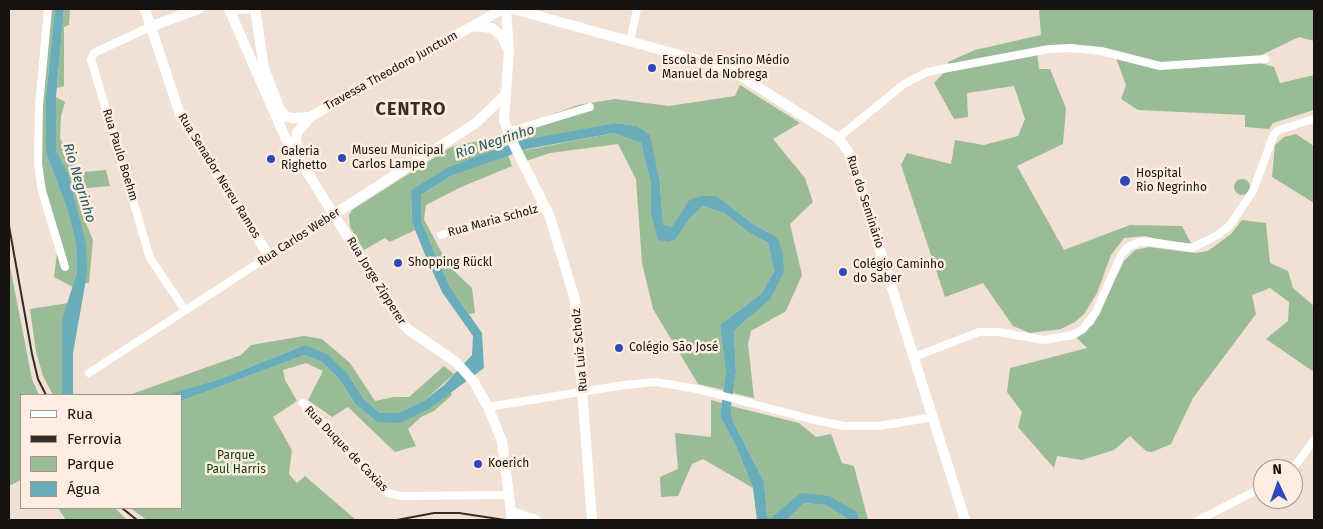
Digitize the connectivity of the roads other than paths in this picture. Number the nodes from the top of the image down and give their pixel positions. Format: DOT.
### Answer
graph roads {
  1 [pos="48,9"];
  2 [pos="145,9"];
  3 [pos="200,9"];
  4 [pos="231,9"];
  5 [pos="246,9"];
  6 [pos="255,9"];
  7 [pos="490,9"];
  8 [pos="504,9"];
  9 [pos="513,9"];
  10 [pos="637,9"];
  11 [pos="476,24"];
  12 [pos="152,26"];
  13 [pos="630,40"];
  14 [pos="509,51"];
  15 [pos="1265,59"];
  16 [pos="505,95"];
  17 [pos="590,107"];
  18 [pos="310,117"];
  19 [pos="1314,118"];
  20 [pos="509,136"];
  21 [pos="838,138"];
  22 [pos="300,159"];
  23 [pos="545,207"];
  24 [pos="334,214"];
  25 [pos="441,236"];
  26 [pos="269,256"];
  27 [pos="64,267"];
  28 [pos="185,310"];
  29 [pos="914,356"];
  30 [pos="89,373"];
  31 [pos="583,392"];
  32 [pos="303,403"];
  33 [pos="488,407"];
  34 [pos="934,416"];
  35 [pos="1314,440"];
  36 [pos="1300,459"];
  37 [pos="1253,492"];
  38 [pos="510,495"];
  39 [pos="512,516"];
  40 [pos="536,520"];
  41 [pos="592,520"];
  42 [pos="964,520"];
  43 [pos="1199,520"];
  1 -- 27 [label="street"];
  2 -- 12 [label="main road, Rua Senador Nereu Ramos"];
  3 -- 12 [label="main road"];
  4 -- 5 [label="main road"];
  4 -- 22 [label="main road, Rua Jorge Zipperer"];
  6 -- 18 [label="main road, Travessa Theodoro Junctum"];
  7 -- 11 [label="main road"];
  8 -- 11 [label="main road, Travessa Theodoro Junctum"];
  8 -- 14 [label="main road, Rua Luiz Scholz"];
  9 -- 13 [label="main road, Rua do Seminário"];
  10 -- 13 [label="street"];
  11 -- 14 [label="main road, Travessa Theodoro Junctum"];
  11 -- 18 [label="main road, Travessa Theodoro Junctum"];
  12 -- 26 [label="main road, Rua Senador Nereu Ramos"];
  12 -- 28 [label="street, Rua Paulo Boehm"];
  13 -- 21 [label="main road, Rua do Seminário"];
  14 -- 16 [label="main road, Rua Luiz Scholz"];
  15 -- 21 [label="street"];
  16 -- 20 [label="main road, Rua Luiz Scholz"];
  16 -- 24 [label="main road, Rua Carlos Weber"];
  17 -- 20 [label="street"];
  18 -- 22 [label="main road, Travessa Theodoro Junctum"];
  19 -- 29 [label="street"];
  20 -- 23 [label="main road, Rua Luiz Scholz"];
  21 -- 29 [label="main road, Rua do Seminário"];
  22 -- 24 [label="main road, Rua Jorge Zipperer"];
  23 -- 25 [label="street, Rua Maria Scholz"];
  23 -- 31 [label="main road, Rua Luiz Scholz"];
  24 -- 26 [label="main road, Rua Carlos Weber"];
  24 -- 33 [label="main road, Rua Jorge Zipperer"];
  26 -- 28 [label="street, Rua Carlos Weber"];
  28 -- 30 [label="street, Rua Carlos Weber"];
  29 -- 34 [label="main road, Rua do Seminário"];
  31 -- 33 [label="street"];
  31 -- 34 [label="street"];
  31 -- 41 [label="main road, Rua Luiz Scholz"];
  32 -- 38 [label="street, Rua Duque de Caxias"];
  33 -- 38 [label="main road, Rua Jorge Zipperer"];
  34 -- 42 [label="main road, Rua do Seminário"];
  35 -- 36 [label="street"];
  37 -- 43 [label="street"];
  38 -- 39 [label="main road, Rua Jorge Zipperer"];
  39 -- 40 [label="main road"];
}
